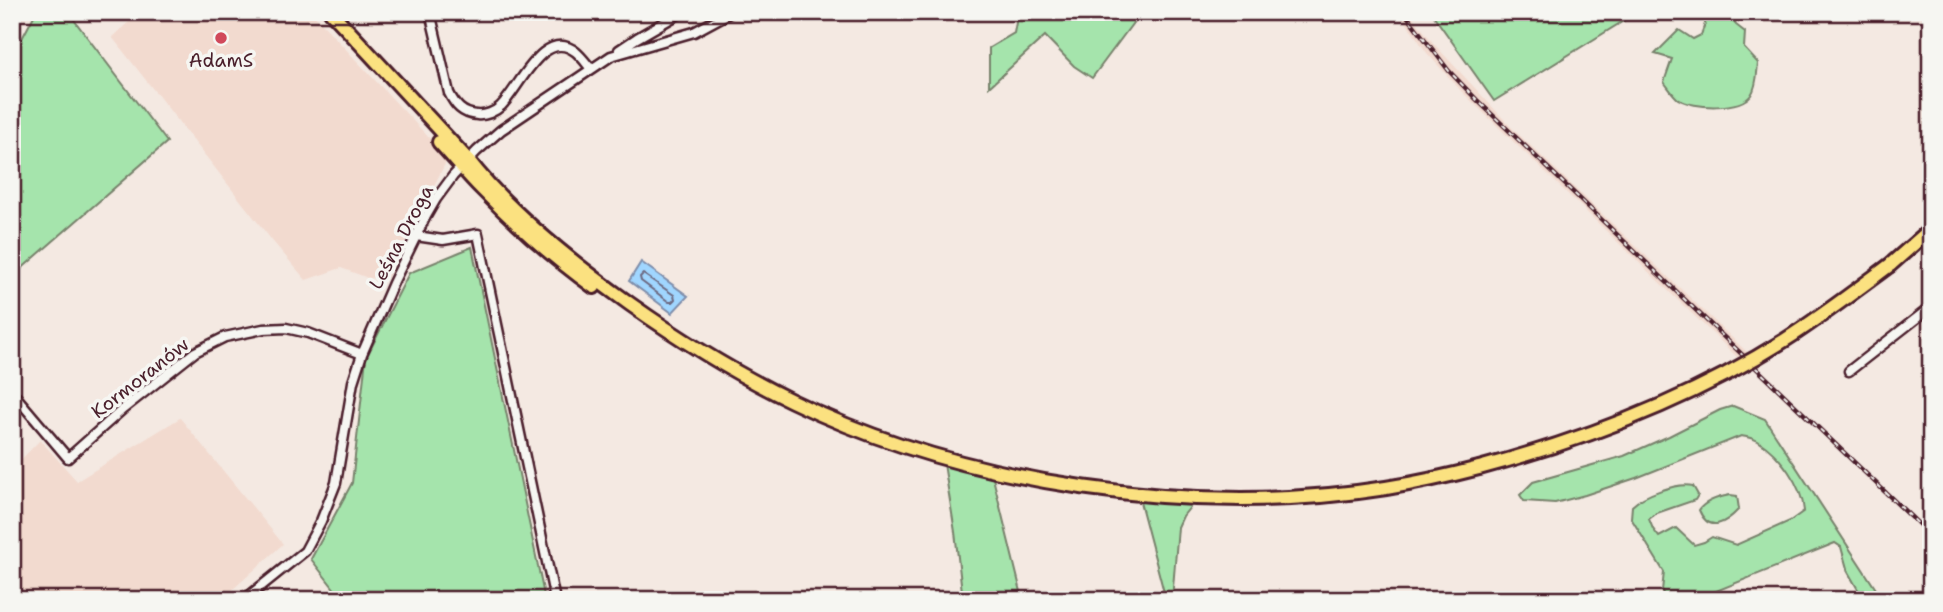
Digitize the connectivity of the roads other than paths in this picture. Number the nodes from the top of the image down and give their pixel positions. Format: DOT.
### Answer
graph roads {
  1 [pos="321,12"];
  2 [pos="331,12"];
  3 [pos="430,12"];
  4 [pos="681,12"];
  5 [pos="731,12"];
  6 [pos="611,56"];
  7 [pos="591,69"];
  8 [pos="464,163"];
  9 [pos="1931,229"];
  10 [pos="416,236"];
  11 [pos="1931,307"];
  12 [pos="362,354"];
  13 [pos="1849,371"];
  14 [pos="12,392"];
  15 [pos="244,600"];
  16 [pos="555,600"];
  1 -- 8 [label="main road"];
  2 -- 8 [label="main road"];
  3 -- 7 [label="street"];
  4 -- 6 [label="street"];
  5 -- 6 [label="street, Leśna Droga"];
  6 -- 7 [label="street, Leśna Droga"];
  7 -- 8 [label="street, Leśna Droga"];
  8 -- 9 [label="main road, bridge"];
  8 -- 10 [label="street, Leśna Droga"];
  10 -- 12 [label="street, Leśna Droga"];
  10 -- 16 [label="street"];
  11 -- 13 [label="street"];
  12 -- 14 [label="street, Kormoranów"];
  12 -- 15 [label="street, Leśna Droga"];
}
